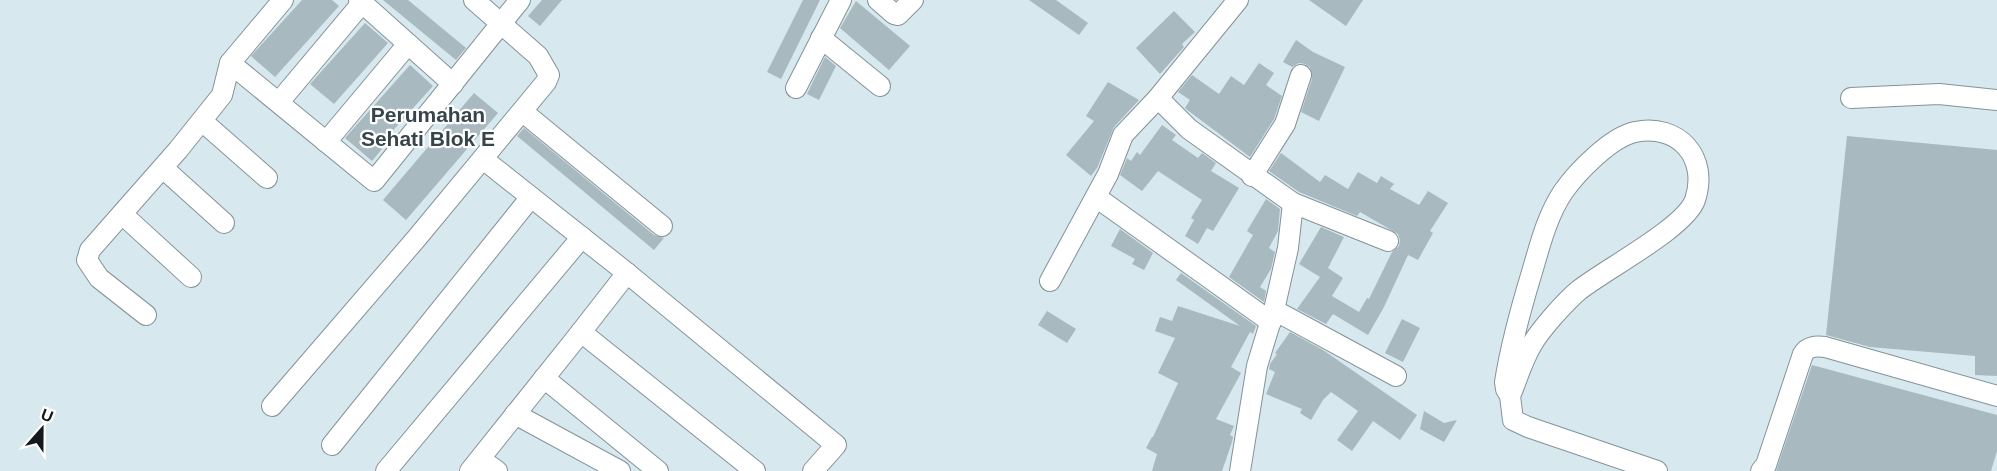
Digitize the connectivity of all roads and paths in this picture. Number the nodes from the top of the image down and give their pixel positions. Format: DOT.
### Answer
graph roads {
  1 [pos="283,0"];
  2 [pos="474,0"];
  3 [pos="520,0"];
  4 [pos="841,0"];
  5 [pos="878,0"];
  6 [pos="913,0"];
  7 [pos="1236,1"];
  8 [pos="360,2"];
  9 [pos="501,23"];
  10 [pos="821,38"];
  11 [pos="408,44"];
  12 [pos="230,63"];
  13 [pos="1301,75"];
  14 [pos="453,84"];
  15 [pos="880,86"];
  16 [pos="796,88"];
  17 [pos="1158,98"];
  18 [pos="1851,98"];
  19 [pos="1997,100"];
  20 [pos="279,102"];
  21 [pos="523,111"];
  22 [pos="202,121"];
  23 [pos="326,142"];
  24 [pos="483,159"];
  25 [pos="163,168"];
  26 [pos="1252,176"];
  27 [pos="267,178"];
  28 [pos="531,197"];
  29 [pos="1096,197"];
  30 [pos="1293,203"];
  31 [pos="122,214"];
  32 [pos="224,223"];
  33 [pos="662,226"];
  34 [pos="582,237"];
  35 [pos="1388,241"];
  36 [pos="627,273"];
  37 [pos="191,278"];
  38 [pos="1050,281"];
  39 [pos="146,315"];
  40 [pos="1273,316"];
  41 [pos="581,332"];
  42 [pos="1396,376"];
  43 [pos="544,378"];
  44 [pos="1510,396"];
  45 [pos="1997,396"];
  46 [pos="272,406"];
  47 [pos="515,414"];
  48 [pos="332,445"];
  49 [pos="475,465"];
  50 [pos="650,469"];
  51 [pos="386,471"];
  52 [pos="497,471"];
  53 [pos="620,471"];
  54 [pos="755,471"];
  55 [pos="813,471"];
  56 [pos="1240,471"];
  57 [pos="1657,471"];
  58 [pos="1761,471"];
  1 -- 12 [label="street"];
  2 -- 9 [label="street"];
  3 -- 9 [label="street"];
  4 -- 10 [label="street"];
  5 -- 6 [label="street"];
  7 -- 17 [label="street"];
  8 -- 11 [label="street"];
  8 -- 20 [label="street"];
  9 -- 14 [label="street"];
  9 -- 21 [label="street"];
  10 -- 15 [label="street"];
  10 -- 16 [label="street"];
  11 -- 14 [label="street"];
  11 -- 23 [label="street"];
  12 -- 20 [label="street"];
  12 -- 22 [label="street"];
  13 -- 26 [label="street"];
  14 -- 23 [label="street"];
  17 -- 26 [label="street"];
  17 -- 29 [label="street"];
  18 -- 19 [label="street"];
  20 -- 23 [label="street"];
  21 -- 24 [label="street"];
  21 -- 33 [label="street"];
  22 -- 25 [label="street"];
  22 -- 27 [label="street"];
  24 -- 28 [label="street"];
  24 -- 46 [label="street"];
  25 -- 31 [label="street"];
  25 -- 32 [label="street"];
  26 -- 30 [label="street"];
  28 -- 34 [label="street"];
  28 -- 48 [label="street"];
  29 -- 38 [label="street"];
  29 -- 40 [label="street"];
  30 -- 35 [label="street"];
  30 -- 40 [label="street"];
  31 -- 37 [label="street"];
  31 -- 39 [label="street"];
  34 -- 36 [label="street"];
  34 -- 51 [label="street"];
  36 -- 41 [label="street"];
  36 -- 55 [label="street"];
  40 -- 42 [label="street"];
  40 -- 56 [label="street"];
  41 -- 43 [label="street"];
  41 -- 54 [label="street"];
  43 -- 47 [label="street"];
  43 -- 50 [label="street"];
  44 -- 44 [label="street"];
  44 -- 57 [label="street"];
  45 -- 58 [label="street"];
  47 -- 49 [label="street"];
  47 -- 53 [label="street"];
  49 -- 52 [label="street"];
}
